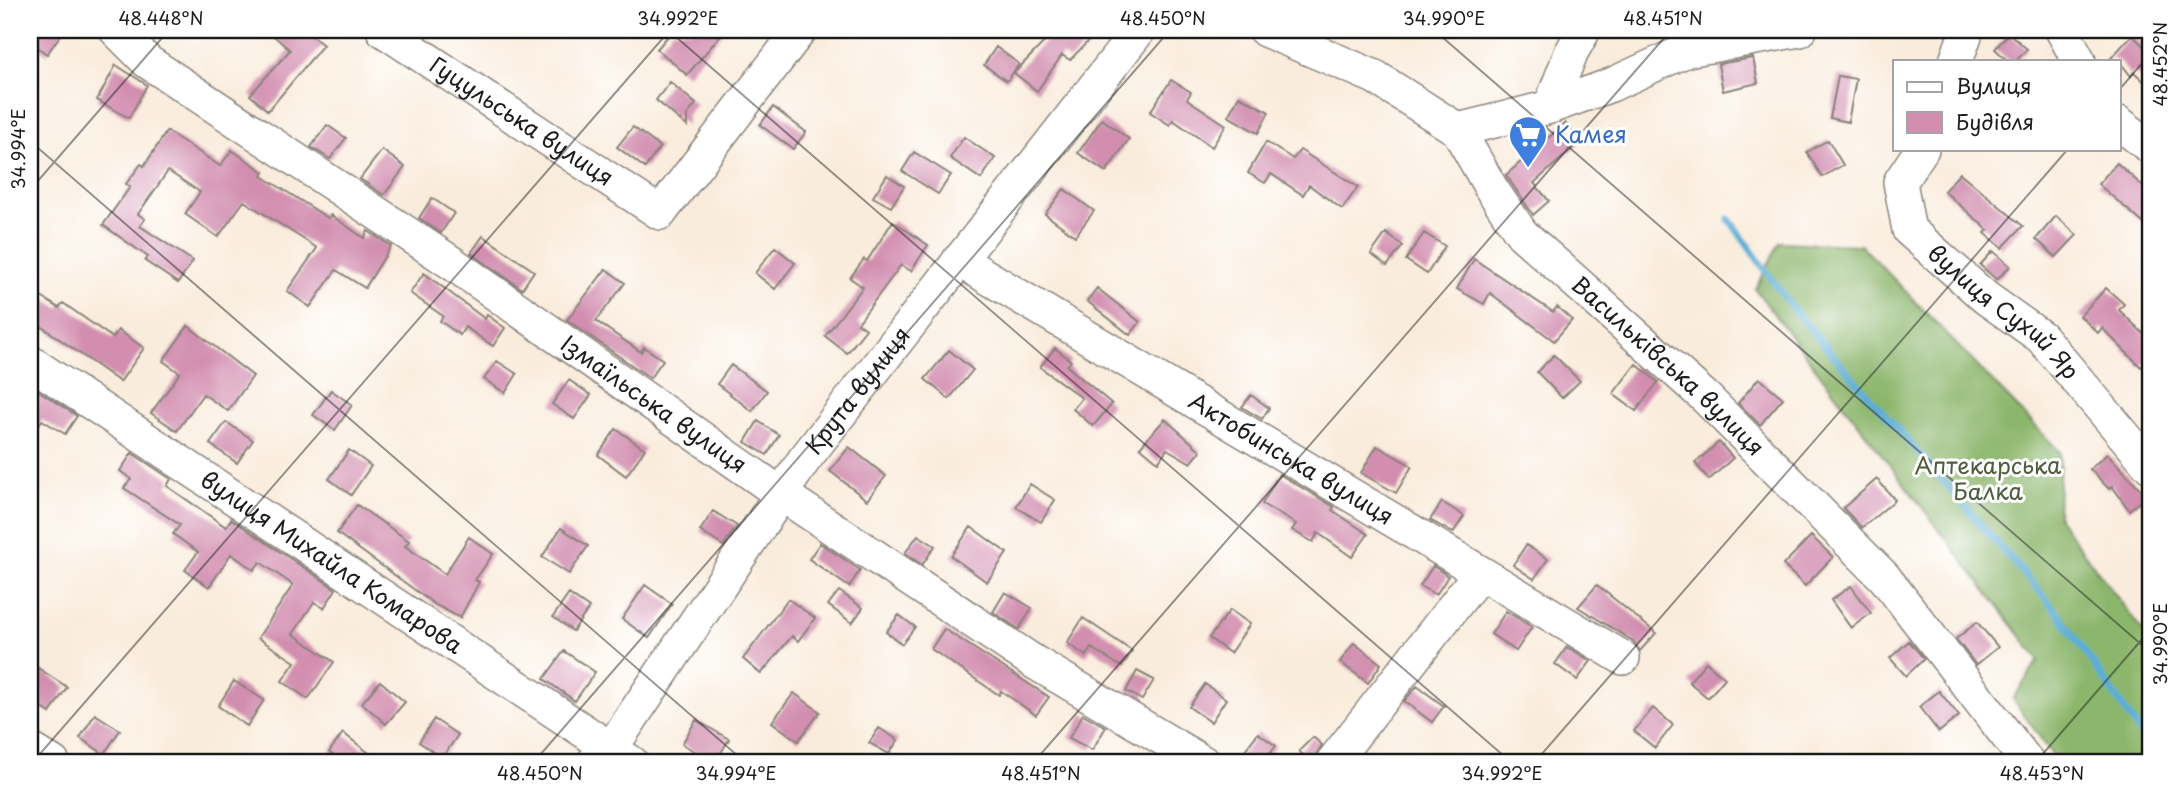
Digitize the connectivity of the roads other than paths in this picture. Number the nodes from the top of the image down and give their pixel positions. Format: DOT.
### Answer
graph roads {
  1 [pos="116,30"];
  2 [pos="383,30"];
  3 [pos="800,30"];
  4 [pos="1139,30"];
  5 [pos="1265,30"];
  6 [pos="1584,30"];
  7 [pos="1800,30"];
  8 [pos="1967,30"];
  9 [pos="2062,30"];
  10 [pos="1686,40"];
  11 [pos="1956,60"];
  12 [pos="2078,60"];
  13 [pos="1550,107"];
  14 [pos="2120,124"];
  15 [pos="1458,130"];
  16 [pos="2150,147"];
  17 [pos="1921,150"];
  18 [pos="959,260"];
  19 [pos="30,362"];
  20 [pos="2150,466"];
  21 [pos="780,494"];
  22 [pos="1480,573"];
  23 [pos="1623,658"];
  24 [pos="30,749"];
  25 [pos="612,759"];
  26 [pos="53,763"];
  27 [pos="1204,763"];
  28 [pos="1332,763"];
  29 [pos="2028,763"];
  1 -- 21 [label="street, Ізмаїльська вулиця"];
  2 -- 3 [label="street, Гуцульська вулиця"];
  4 -- 18 [label="street, Крута вулиця"];
  5 -- 15 [label="street, Васильківська вулиця"];
  6 -- 13 [label="street"];
  7 -- 10 [label="street"];
  8 -- 11 [label="street"];
  9 -- 12 [label="street"];
  10 -- 13 [label="street"];
  13 -- 15 [label="street"];
  14 -- 16 [label="street"];
  15 -- 29 [label="street, Васильківська вулиця"];
  17 -- 20 [label="street, вулиця Сухий Яр"];
  18 -- 21 [label="street, Крута вулиця"];
  18 -- 22 [label="street, Актобинська вулиця"];
  19 -- 25 [label="street, вулиця Михайла Комарова"];
  21 -- 25 [label="street, Крута вулиця"];
  21 -- 27 [label="street, Ізмаїльська вулиця"];
  22 -- 23 [label="street, Актобинська вулиця"];
  22 -- 28 [label="street"];
  24 -- 26 [label="street"];
}
